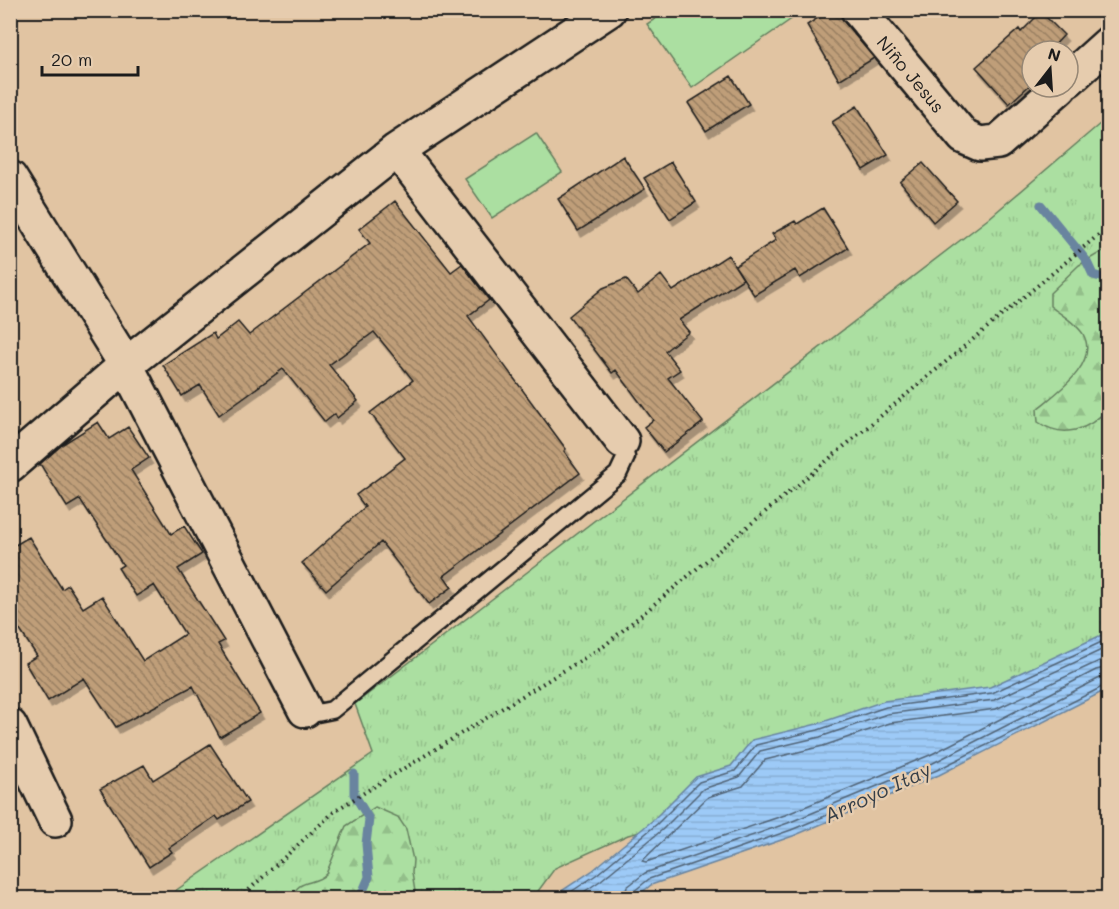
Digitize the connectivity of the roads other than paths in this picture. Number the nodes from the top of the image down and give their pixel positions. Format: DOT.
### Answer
graph roads {
  1 [pos="609,10"];
  2 [pos="858,10"];
  3 [pos="1108,44"];
  4 [pos="1080,69"];
  5 [pos="1046,99"];
  6 [pos="397,150"];
  7 [pos="10,178"];
  8 [pos="126,365"];
  9 [pos="622,441"];
  10 [pos="10,465"];
  11 [pos="304,710"];
  12 [pos="10,726"];
  13 [pos="55,820"];
  1 -- 6 [label="street"];
  2 -- 5 [label="street, Niño Jesus"];
  3 -- 4 [label="street"];
  6 -- 8 [label="street"];
  6 -- 9 [label="street"];
  7 -- 8 [label="street"];
  8 -- 10 [label="street"];
  8 -- 11 [label="street"];
  9 -- 11 [label="lane"];
  12 -- 13 [label="street"];
}
